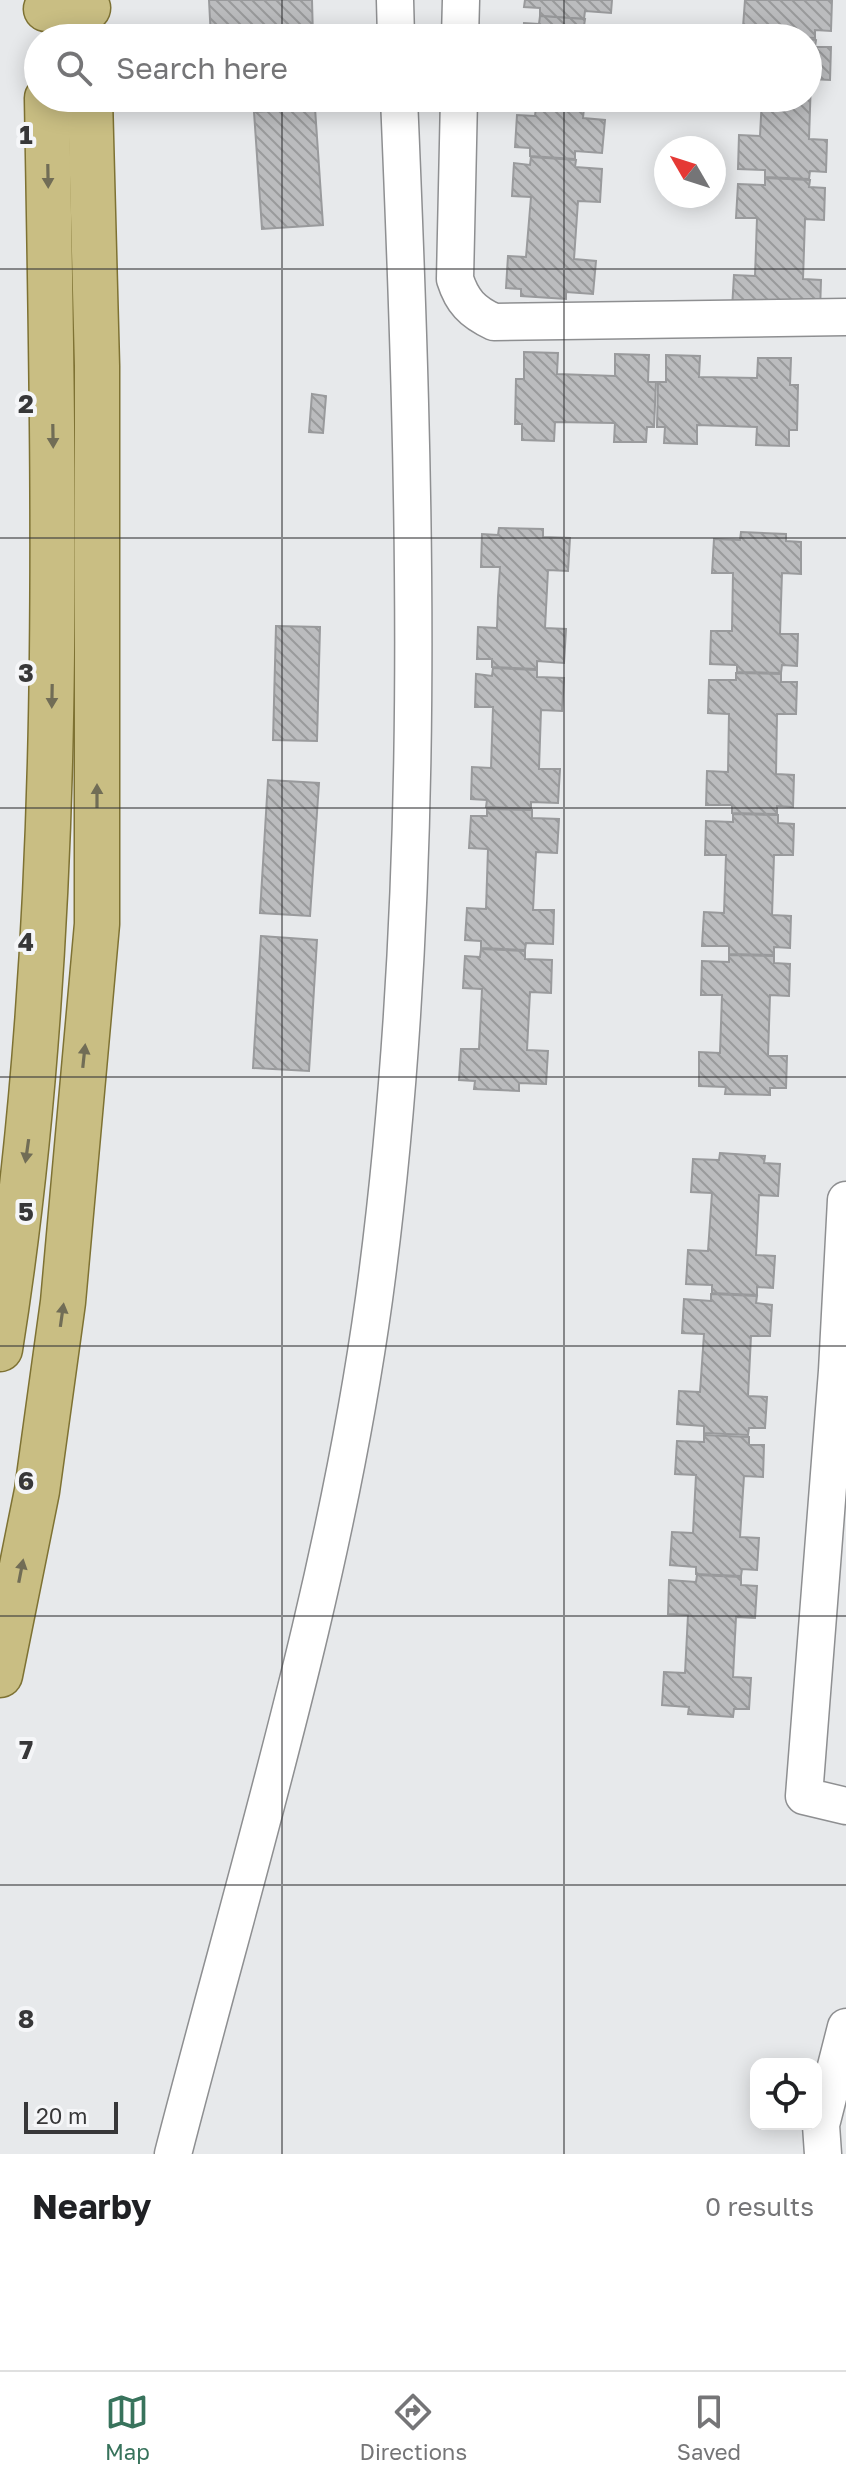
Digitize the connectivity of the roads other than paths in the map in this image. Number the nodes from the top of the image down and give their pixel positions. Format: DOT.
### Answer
graph roads {
  1 [pos="395,0"];
  2 [pos="461,0"];
  3 [pos="396,24"];
  4 [pos="460,24"];
  5 [pos="47,112"];
  6 [pos="90,112"];
  7 [pos="400,112"];
  8 [pos="459,112"];
  9 [pos="846,317"];
  10 [pos="846,1200"];
  11 [pos="0,1349"];
  12 [pos="0,1675"];
  13 [pos="846,1806"];
  14 [pos="846,2027"];
  15 [pos="173,2154"];
  16 [pos="823,2154"];
  1 -- 3 [label="street"];
  2 -- 4 [label="street"];
  5 -- 11 [label="main road, one-way"];
  12 -- 6 [label="main road, one-way"];
  7 -- 15 [label="street"];
  8 -- 9 [label="street"];
  10 -- 13 [label="street"];
  14 -- 16 [label="street"];
}
